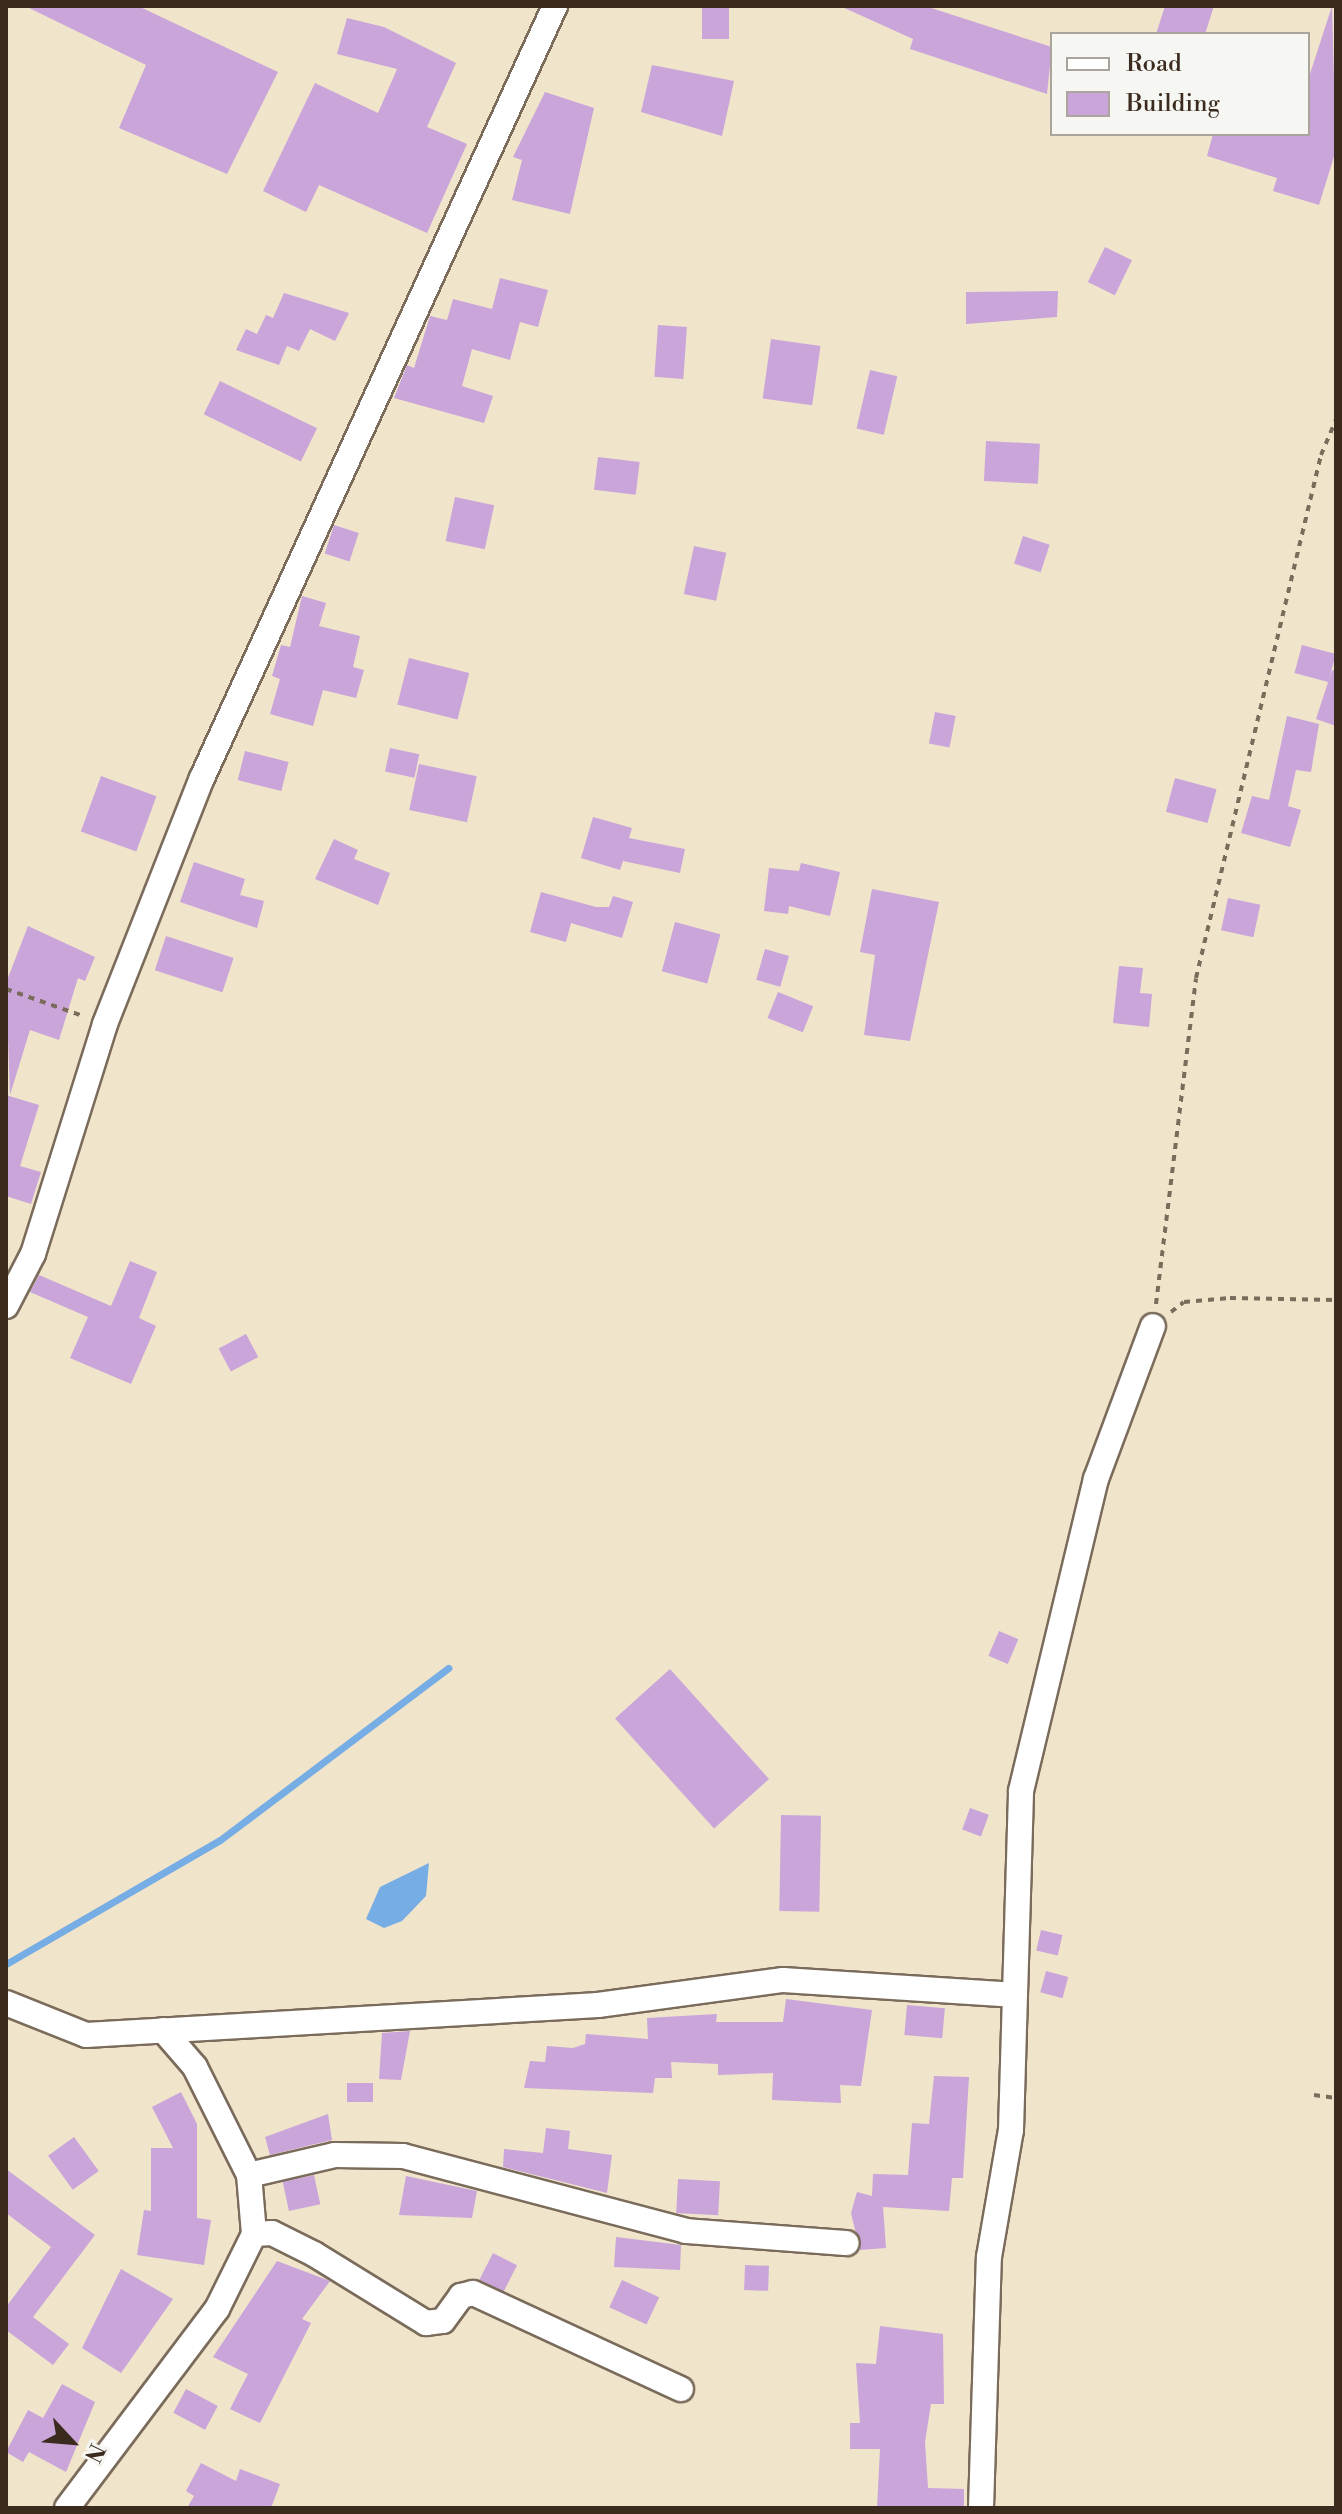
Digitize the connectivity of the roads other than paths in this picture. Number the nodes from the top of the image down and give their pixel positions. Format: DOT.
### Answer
graph roads {
  1 [pos="555,6"];
  2 [pos="6,1306"];
  3 [pos="1153,1326"];
  4 [pos="1013,1995"];
  5 [pos="6,2003"];
  6 [pos="163,2030"];
  7 [pos="249,2175"];
  8 [pos="254,2234"];
  9 [pos="847,2243"];
  10 [pos="681,2389"];
  11 [pos="67,2508"];
  12 [pos="981,2508"];
  1 -- 2 [label="street"];
  3 -- 4 [label="street"];
  4 -- 6 [label="street"];
  4 -- 12 [label="street"];
  5 -- 6 [label="street"];
  6 -- 7 [label="street"];
  7 -- 8 [label="street"];
  7 -- 9 [label="street"];
  8 -- 10 [label="street"];
  8 -- 11 [label="street"];
}
